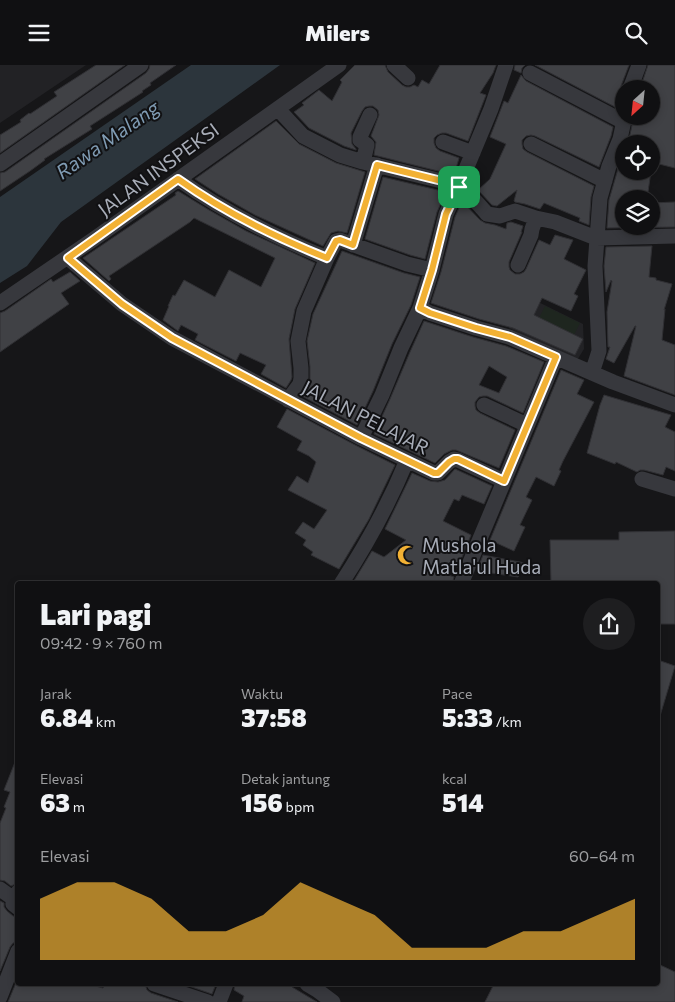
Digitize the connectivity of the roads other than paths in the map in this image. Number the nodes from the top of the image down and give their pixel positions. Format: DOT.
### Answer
graph roads {
  1 [pos="141,65"];
  2 [pos="339,65"];
  3 [pos="394,65"];
  4 [pos="506,65"];
  5 [pos="639,65"];
  6 [pos="530,73"];
  7 [pos="408,78"];
  8 [pos="634,80"];
  9 [pos="278,109"];
  10 [pos="615,114"];
  11 [pos="370,115"];
  12 [pos="624,125"];
  13 [pos="443,141"];
  14 [pos="532,144"];
  15 [pos="473,153"];
  16 [pos="0,164"];
  17 [pos="370,164"];
  18 [pos="178,179"];
  19 [pos="605,181"];
  20 [pos="459,187"];
  21 [pos="536,218"];
  22 [pos="675,236"];
  23 [pos="596,238"];
  24 [pos="353,245"];
  25 [pos="68,258"];
  26 [pos="327,258"];
  27 [pos="518,265"];
  28 [pos="432,270"];
  29 [pos="0,303"];
  30 [pos="420,308"];
  31 [pos="556,357"];
  32 [pos="592,373"];
  33 [pos="288,400"];
  34 [pos="484,405"];
  35 [pos="675,405"];
  36 [pos="527,425"];
  37 [pos="361,438"];
  38 [pos="407,460"];
  39 [pos="642,479"];
  40 [pos="504,481"];
  41 [pos="675,489"];
  42 [pos="344,581"];
  43 [pos="462,581"];
  44 [pos="0,889"];
  45 [pos="15,899"];
  46 [pos="15,959"];
  47 [pos="160,986"];
  48 [pos="225,986"];
  49 [pos="310,986"];
  50 [pos="0,997"];
  51 [pos="208,1002"];
  52 [pos="219,1002"];
  53 [pos="333,1002"];
  1 -- 16 [label="street"];
  2 -- 9 [label="street, JALAN INSPEKSI"];
  3 -- 7 [label="street"];
  4 -- 15 [label="street"];
  5 -- 8 [label="street"];
  6 -- 10 [label="street"];
  9 -- 17 [label="street"];
  9 -- 18 [label="street, JALAN INSPEKSI"];
  11 -- 17 [label="street"];
  12 -- 19 [label="street"];
  13 -- 15 [label="street"];
  14 -- 19 [label="street"];
  15 -- 20 [label="street"];
  17 -- 20 [label="street"];
  17 -- 24 [label="street"];
  18 -- 25 [label="street, JALAN INSPEKSI"];
  18 -- 26 [label="street"];
  19 -- 23 [label="street"];
  20 -- 21 [label="street"];
  20 -- 28 [label="street"];
  21 -- 23 [label="street"];
  21 -- 27 [label="street"];
  22 -- 23 [label="street"];
  23 -- 32 [label="street"];
  24 -- 26 [label="street"];
  24 -- 28 [label="street"];
  25 -- 29 [label="street, JALAN INSPEKSI"];
  25 -- 33 [label="street, JALAN PELAJAR"];
  26 -- 33 [label="street"];
  28 -- 30 [label="street"];
  30 -- 31 [label="street"];
  30 -- 37 [label="street"];
  31 -- 32 [label="street"];
  31 -- 36 [label="street"];
  32 -- 35 [label="street"];
  33 -- 37 [label="street, JALAN PELAJAR"];
  34 -- 36 [label="street"];
  36 -- 40 [label="street"];
  37 -- 38 [label="street, JALAN PELAJAR"];
  38 -- 40 [label="street, JALAN PELAJAR"];
  38 -- 42 [label="street"];
  39 -- 41 [label="street"];
  40 -- 43 [label="street"];
  44 -- 45 [label="street"];
  46 -- 50 [label="street"];
  47 -- 51 [label="street"];
  48 -- 52 [label="street"];
  49 -- 53 [label="street"];
}
